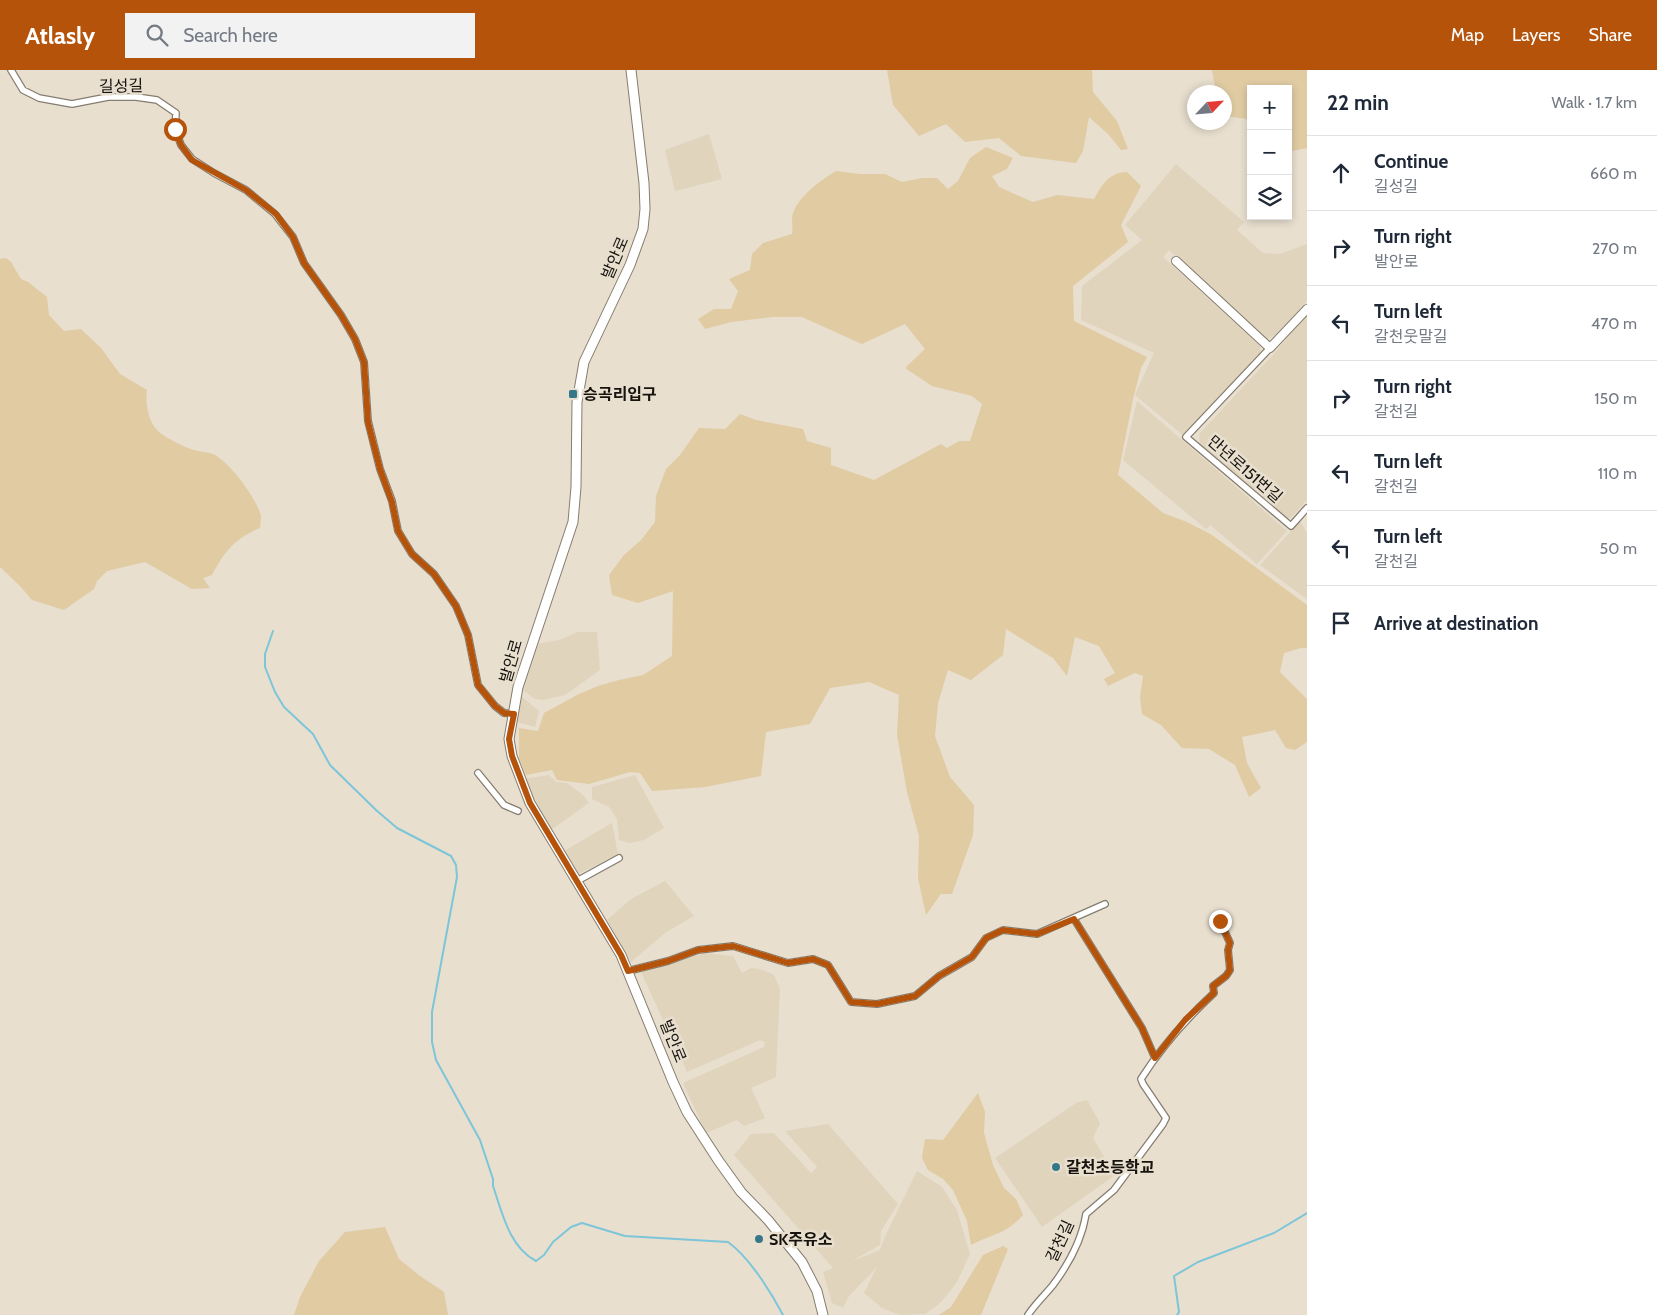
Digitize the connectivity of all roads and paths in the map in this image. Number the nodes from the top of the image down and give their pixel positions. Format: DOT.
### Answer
graph roads {
  1 [pos="11,70"];
  2 [pos="630,70"];
  3 [pos="1176,261"];
  4 [pos="1307,309"];
  5 [pos="1270,348"];
  6 [pos="1307,508"];
  7 [pos="514,714"];
  8 [pos="478,773"];
  9 [pos="518,811"];
  10 [pos="619,858"];
  11 [pos="577,881"];
  12 [pos="1105,904"];
  13 [pos="1074,919"];
  14 [pos="1220,921"];
  15 [pos="628,971"];
  16 [pos="1155,1058"];
  17 [pos="823,1315"];
  18 [pos="1028,1315"];
  1 -- 7 [label="street, 길성길"];
  2 -- 7 [label="main road, 발안로"];
  3 -- 5 [label="street"];
  4 -- 5 [label="street, 만년로151번길"];
  5 -- 6 [label="street, 만년로151번길"];
  7 -- 11 [label="main road, 발안로"];
  8 -- 9 [label="street"];
  10 -- 11 [label="street"];
  11 -- 15 [label="main road, 발안로"];
  12 -- 13 [label="street"];
  13 -- 15 [label="street"];
  13 -- 16 [label="street"];
  14 -- 16 [label="street, 갈천길"];
  15 -- 17 [label="main road, 발안로"];
  16 -- 18 [label="street, 갈천길"];
}
